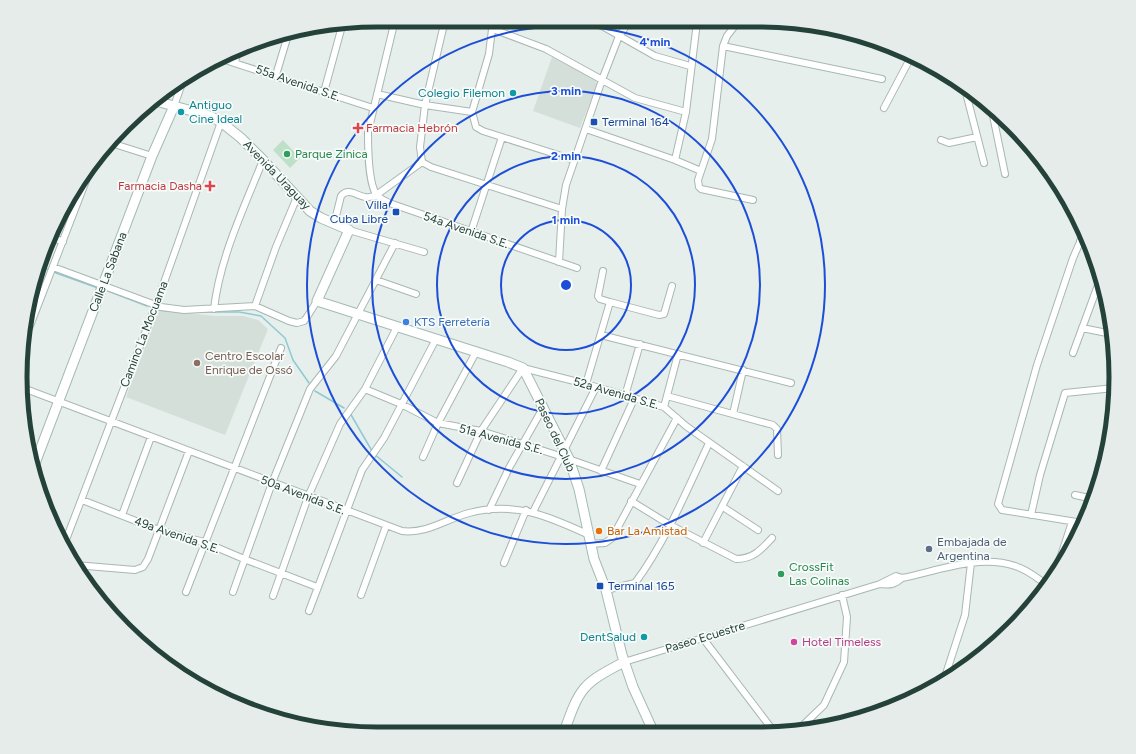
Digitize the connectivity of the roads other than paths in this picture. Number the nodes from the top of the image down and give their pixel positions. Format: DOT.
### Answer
graph roads {
  1 [pos="393,27"];
  2 [pos="444,27"];
  3 [pos="604,27"];
  4 [pos="625,27"];
  5 [pos="696,27"];
  6 [pos="734,27"];
  7 [pos="341,29"];
  8 [pos="493,29"];
  9 [pos="619,36"];
  10 [pos="287,39"];
  11 [pos="723,46"];
  12 [pos="236,57"];
  13 [pos="228,60"];
  14 [pos="909,61"];
  15 [pos="235,62"];
  16 [pos="690,66"];
  17 [pos="276,75"];
  18 [pos="882,79"];
  19 [pos="602,80"];
  20 [pos="181,88"];
  21 [pos="324,92"];
  22 [pos="377,94"];
  23 [pos="967,95"];
  24 [pos="160,102"];
  25 [pos="425,105"];
  26 [pos="174,106"];
  27 [pos="373,108"];
  28 [pos="884,108"];
  29 [pos="472,112"];
  30 [pos="686,112"];
  31 [pos="993,117"];
  32 [pos="221,122"];
  33 [pos="586,129"];
  34 [pos="502,137"];
  35 [pos="977,137"];
  36 [pos="942,140"];
  37 [pos="116,144"];
  38 [pos="152,156"];
  39 [pos="263,160"];
  40 [pos="574,160"];
  41 [pos="675,160"];
  42 [pos="422,162"];
  43 [pos="984,163"];
  44 [pos="701,171"];
  45 [pos="1005,174"];
  46 [pos="486,184"];
  47 [pos="376,194"];
  48 [pos="77,197"];
  49 [pos="297,197"];
  50 [pos="753,200"];
  51 [pos="562,209"];
  52 [pos="334,224"];
  53 [pos="349,230"];
  54 [pos="471,232"];
  55 [pos="56,239"];
  56 [pos="1080,241"];
  57 [pos="63,242"];
  58 [pos="395,243"];
  59 [pos="424,252"];
  60 [pos="559,262"];
  61 [pos="53,267"];
  62 [pos="577,268"];
  63 [pos="602,271"];
  64 [pos="376,280"];
  65 [pos="103,285"];
  66 [pos="672,286"];
  67 [pos="1097,288"];
  68 [pos="416,294"];
  69 [pos="317,301"];
  70 [pos="610,302"];
  71 [pos="155,305"];
  72 [pos="255,306"];
  73 [pos="214,309"];
  74 [pos="357,313"];
  75 [pos="32,322"];
  76 [pos="397,327"];
  77 [pos="1082,328"];
  78 [pos="1106,333"];
  79 [pos="601,335"];
  80 [pos="436,339"];
  81 [pos="640,344"];
  82 [pos="281,348"];
  83 [pos="476,352"];
  84 [pos="1074,353"];
  85 [pos="678,354"];
  86 [pos="523,368"];
  87 [pos="743,370"];
  88 [pos="791,383"];
  89 [pos="586,384"];
  90 [pos="596,387"];
  91 [pos="365,389"];
  92 [pos="1108,389"];
  93 [pos="28,390"];
  94 [pos="625,396"];
  95 [pos="667,396"];
  96 [pos="634,399"];
  97 [pos="58,402"];
  98 [pos="401,404"];
  99 [pos="664,407"];
  100 [pos="543,408"];
  101 [pos="733,414"];
  102 [pos="677,418"];
  103 [pos="111,422"];
  104 [pos="438,423"];
  105 [pos="481,431"];
  106 [pos="151,437"];
  107 [pos="709,443"];
  108 [pos="522,444"];
  109 [pos="189,451"];
  110 [pos="565,455"];
  111 [pos="778,455"];
  112 [pos="423,456"];
  113 [pos="37,458"];
  114 [pos="743,466"];
  115 [pos="233,468"];
  116 [pos="601,471"];
  117 [pos="272,483"];
  118 [pos="457,483"];
  119 [pos="640,484"];
  120 [pos="778,491"];
  121 [pos="1075,495"];
  122 [pos="308,497"];
  123 [pos="1087,498"];
  124 [pos="82,500"];
  125 [pos="631,501"];
  126 [pos="723,507"];
  127 [pos="489,510"];
  128 [pos="526,510"];
  129 [pos="347,512"];
  130 [pos="533,512"];
  131 [pos="122,515"];
  132 [pos="1031,515"];
  133 [pos="1072,522"];
  134 [pos="1077,522"];
  135 [pos="670,525"];
  136 [pos="386,526"];
  137 [pos="159,530"];
  138 [pos="758,530"];
  139 [pos="588,534"];
  140 [pos="772,538"];
  141 [pos="67,539"];
  142 [pos="204,542"];
  143 [pos="703,543"];
  144 [pos="590,544"];
  145 [pos="1062,551"];
  146 [pos="244,560"];
  147 [pos="504,562"];
  148 [pos="971,563"];
  149 [pos="83,566"];
  150 [pos="281,574"];
  151 [pos="1043,582"];
  152 [pos="317,587"];
  153 [pos="606,590"];
  154 [pos="186,592"];
  155 [pos="233,592"];
  156 [pos="842,595"];
  157 [pos="273,596"];
  158 [pos="361,596"];
  159 [pos="309,611"];
  160 [pos="702,637"];
  161 [pos="624,662"];
  162 [pos="947,672"];
  163 [pos="804,724"];
  164 [pos="771,726"];
  165 [pos="566,727"];
  166 [pos="651,727"];
  1 -- 22 [label="street"];
  2 -- 25 [label="street"];
  3 -- 9 [label="street"];
  4 -- 9 [label="street"];
  5 -- 16 [label="street"];
  6 -- 11 [label="street"];
  7 -- 21 [label="street"];
  8 -- 19 [label="street"];
  8 -- 29 [label="street"];
  9 -- 16 [label="street"];
  9 -- 19 [label="street"];
  10 -- 17 [label="street"];
  11 -- 18 [label="street"];
  11 -- 44 [label="street"];
  12 -- 15 [label="street"];
  13 -- 15 [label="street, 55a Avenida S.E."];
  14 -- 28 [label="street"];
  15 -- 17 [label="street, 55a Avenida S.E."];
  16 -- 30 [label="street"];
  17 -- 21 [label="street, 55a Avenida S.E."];
  19 -- 30 [label="street"];
  19 -- 33 [label="street"];
  20 -- 26 [label="street, Calle La Sabana"];
  21 -- 27 [label="street, 55a Avenida S.E."];
  22 -- 25 [label="street"];
  22 -- 27 [label="street"];
  23 -- 35 [label="street"];
  24 -- 26 [label="street, Avenida Uraguay"];
  25 -- 29 [label="street"];
  25 -- 42 [label="street"];
  26 -- 32 [label="street, Avenida Uraguay"];
  26 -- 38 [label="street, Calle La Sabana"];
  27 -- 47 [label="street"];
  29 -- 34 [label="street"];
  30 -- 41 [label="street"];
  31 -- 45 [label="street"];
  32 -- 39 [label="street, Avenida Uraguay"];
  32 -- 71 [label="street, Camino La Mocuama"];
  33 -- 40 [label="street"];
  33 -- 41 [label="street"];
  34 -- 40 [label="street"];
  34 -- 46 [label="street"];
  35 -- 36 [label="street"];
  35 -- 43 [label="street"];
  37 -- 38 [label="street"];
  38 -- 65 [label="street, Calle La Sabana"];
  39 -- 49 [label="street, Avenida Uraguay"];
  39 -- 73 [label="street"];
  40 -- 51 [label="street"];
  41 -- 44 [label="street"];
  42 -- 46 [label="street"];
  42 -- 47 [label="street"];
  44 -- 50 [label="street"];
  46 -- 51 [label="street"];
  46 -- 54 [label="street"];
  47 -- 52 [label="street"];
  47 -- 54 [label="street, 54a Avenida S.E."];
  48 -- 57 [label="street"];
  49 -- 52 [label="street, Avenida Uraguay"];
  49 -- 72 [label="street"];
  51 -- 60 [label="street"];
  52 -- 53 [label="street, Avenida Uraguay"];
  53 -- 58 [label="street, Avenida Uraguay"];
  53 -- 69 [label="street"];
  54 -- 60 [label="street, 54a Avenida S.E."];
  55 -- 57 [label="street"];
  56 -- 132 [label="street"];
  57 -- 61 [label="street"];
  58 -- 59 [label="street, Avenida Uraguay"];
  58 -- 64 [label="street"];
  60 -- 62 [label="street, 54a Avenida S.E."];
  61 -- 65 [label="street"];
  61 -- 75 [label="street"];
  63 -- 70 [label="street"];
  64 -- 68 [label="street"];
  64 -- 74 [label="street"];
  65 -- 71 [label="street"];
  65 -- 97 [label="street, Calle La Sabana"];
  66 -- 70 [label="street"];
  67 -- 77 [label="street"];
  69 -- 72 [label="street"];
  69 -- 74 [label="street"];
  70 -- 79 [label="street"];
  71 -- 73 [label="street"];
  71 -- 103 [label="street, Camino La Mocuama"];
  72 -- 73 [label="street"];
  74 -- 76 [label="street"];
  74 -- 117 [label="street"];
  76 -- 80 [label="street"];
  76 -- 91 [label="street"];
  77 -- 78 [label="street"];
  77 -- 84 [label="street"];
  79 -- 81 [label="street"];
  79 -- 89 [label="street"];
  80 -- 83 [label="street"];
  80 -- 98 [label="street"];
  81 -- 85 [label="street"];
  81 -- 94 [label="street"];
  82 -- 115 [label="street"];
  83 -- 86 [label="street"];
  83 -- 104 [label="street"];
  85 -- 87 [label="street"];
  85 -- 95 [label="street"];
  86 -- 89 [label="street, 52a Avenida S.E."];
  86 -- 100 [label="street, Paseo del Club"];
  86 -- 105 [label="street"];
  87 -- 88 [label="street"];
  87 -- 101 [label="street"];
  89 -- 90 [label="street, 52a Avenida S.E."];
  90 -- 94 [label="street, 52a Avenida S.E."];
  90 -- 110 [label="street"];
  91 -- 98 [label="street, 51a Avenida S.E."];
  91 -- 122 [label="street"];
  92 -- 132 [label="street"];
  93 -- 97 [label="street, 50a Avenida S.E."];
  94 -- 96 [label="street, 52a Avenida S.E."];
  95 -- 99 [label="street"];
  95 -- 101 [label="street"];
  96 -- 99 [label="street, 52a Avenida S.E."];
  96 -- 116 [label="street"];
  97 -- 103 [label="street, 50a Avenida S.E."];
  97 -- 113 [label="street, Calle La Sabana"];
  98 -- 104 [label="street, 51a Avenida S.E."];
  98 -- 129 [label="street"];
  99 -- 102 [label="street, 52a Avenida S.E."];
  100 -- 108 [label="street"];
  100 -- 110 [label="street, Paseo del Club"];
  101 -- 111 [label="street"];
  102 -- 107 [label="street, 52a Avenida S.E."];
  102 -- 119 [label="street"];
  103 -- 106 [label="street, 50a Avenida S.E."];
  103 -- 124 [label="street, Camino La Mocuama"];
  104 -- 105 [label="street, 51a Avenida S.E."];
  104 -- 112 [label="street"];
  105 -- 108 [label="street, 51a Avenida S.E."];
  105 -- 118 [label="street"];
  106 -- 109 [label="street, 50a Avenida S.E."];
  106 -- 131 [label="street"];
  107 -- 114 [label="street, 52a Avenida S.E."];
  107 -- 135 [label="street"];
  108 -- 110 [label="street, 51a Avenida S.E."];
  108 -- 127 [label="street"];
  109 -- 115 [label="street, 50a Avenida S.E."];
  109 -- 137 [label="street"];
  110 -- 116 [label="street, 51a Avenida S.E."];
  110 -- 130 [label="street"];
  110 -- 139 [label="street, Paseo del Club"];
  114 -- 120 [label="street, 52a Avenida S.E."];
  114 -- 126 [label="street"];
  115 -- 117 [label="street, 50a Avenida S.E."];
  115 -- 142 [label="street"];
  116 -- 119 [label="street, 51a Avenida S.E."];
  117 -- 122 [label="street, 50a Avenida S.E."];
  117 -- 146 [label="street"];
  119 -- 125 [label="street"];
  121 -- 123 [label="street"];
  122 -- 129 [label="street, 50a Avenida S.E."];
  122 -- 150 [label="street"];
  124 -- 131 [label="street, 49a Avenida S.E."];
  124 -- 141 [label="street, Camino La Mocuama"];
  125 -- 135 [label="street"];
  125 -- 144 [label="street"];
  126 -- 138 [label="street"];
  126 -- 143 [label="street"];
  127 -- 128 [label="street, 50a Avenida S.E."];
  127 -- 136 [label="street, 50a Avenida S.E."];
  128 -- 130 [label="street, 50a Avenida S.E."];
  128 -- 147 [label="street"];
  129 -- 136 [label="street, 50a Avenida S.E."];
  129 -- 152 [label="street"];
  130 -- 139 [label="street, 50a Avenida S.E."];
  131 -- 137 [label="street, 49a Avenida S.E."];
  132 -- 133 [label="street"];
  133 -- 134 [label="street"];
  133 -- 145 [label="street"];
  135 -- 143 [label="street"];
  135 -- 153 [label="street"];
  136 -- 158 [label="street"];
  137 -- 142 [label="street, 49a Avenida S.E."];
  137 -- 149 [label="street"];
  139 -- 144 [label="street, Paseo del Club"];
  140 -- 143 [label="street"];
  142 -- 146 [label="street, 49a Avenida S.E."];
  142 -- 154 [label="street"];
  144 -- 153 [label="street, Paseo del Club"];
  146 -- 150 [label="street, 49a Avenida S.E."];
  146 -- 155 [label="street"];
  148 -- 151 [label="street, Paseo Ecuestre"];
  148 -- 156 [label="street, Paseo Ecuestre"];
  148 -- 162 [label="street"];
  150 -- 152 [label="street, 49a Avenida S.E."];
  150 -- 157 [label="street"];
  152 -- 159 [label="street"];
  153 -- 161 [label="street, Paseo del Club"];
  156 -- 160 [label="street, Paseo Ecuestre"];
  156 -- 163 [label="street"];
  160 -- 161 [label="street, Paseo Ecuestre"];
  160 -- 164 [label="street"];
  161 -- 165 [label="street, Paseo Ecuestre"];
  161 -- 166 [label="street, Paseo del Club"];
}
